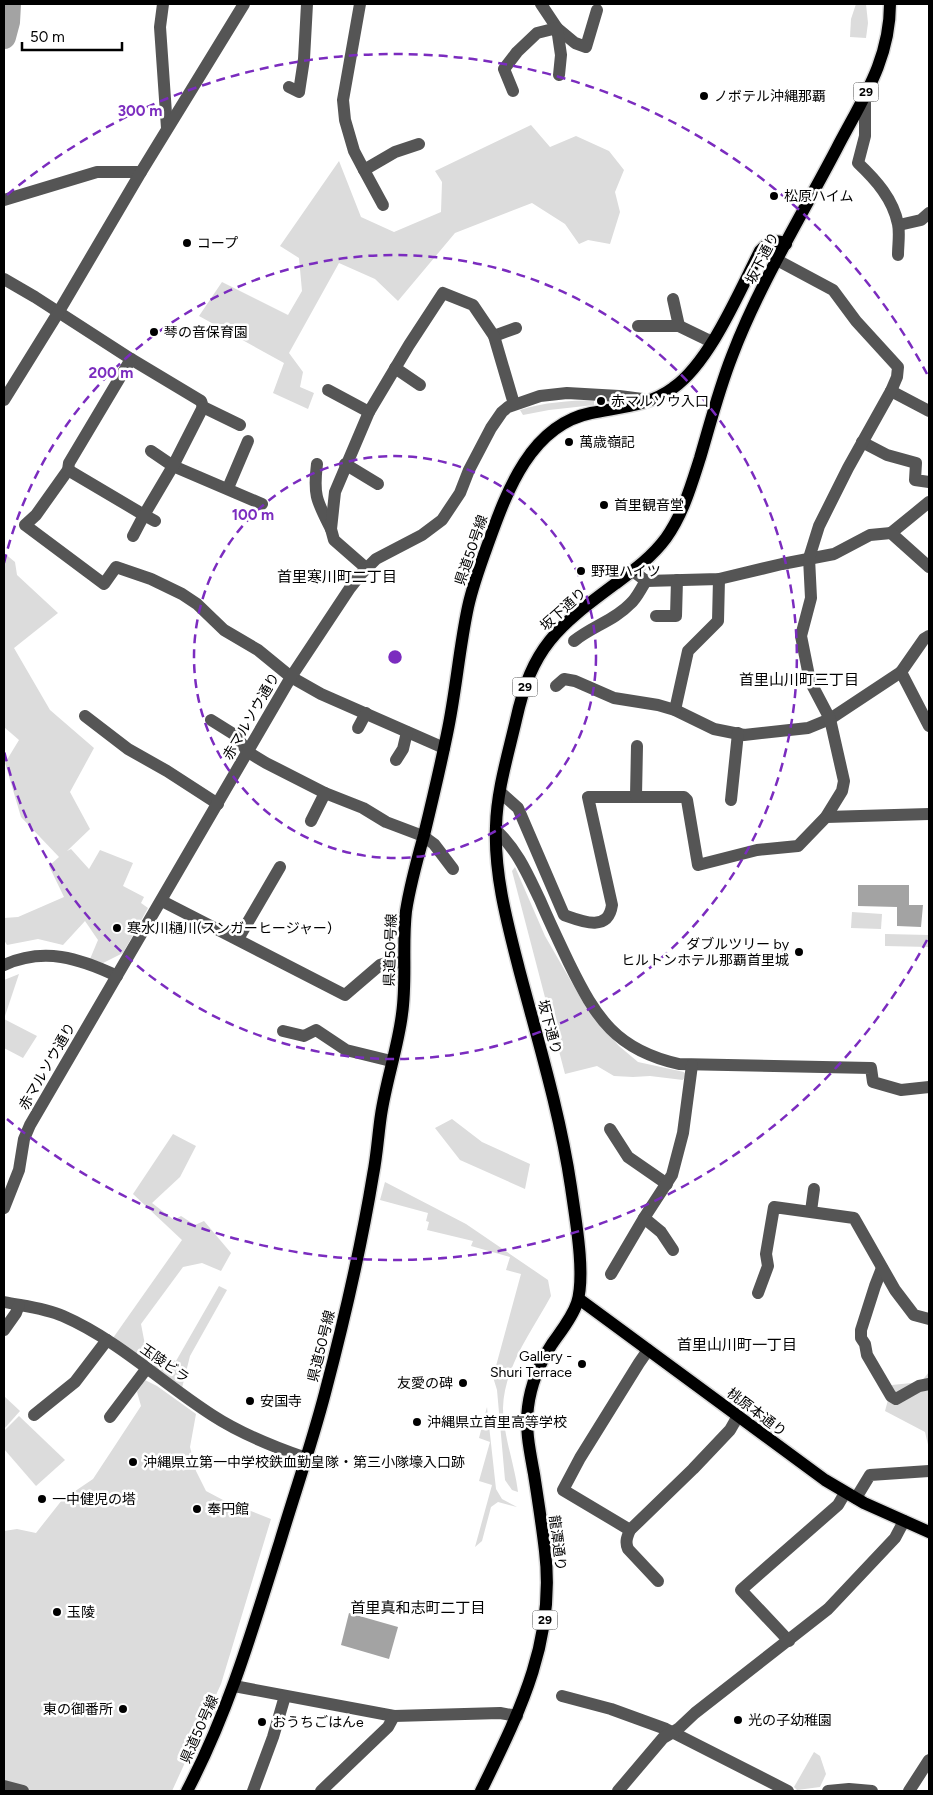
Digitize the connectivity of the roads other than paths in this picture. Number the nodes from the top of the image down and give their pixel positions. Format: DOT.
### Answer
graph roads {
  1 [pos="163,4"];
  2 [pos="244,4"];
  3 [pos="308,4"];
  4 [pos="360,4"];
  5 [pos="541,4"];
  6 [pos="890,4"];
  7 [pos="597,10"];
  8 [pos="557,28"];
  9 [pos="559,75"];
  10 [pos="289,87"];
  11 [pos="513,91"];
  12 [pos="865,94"];
  13 [pos="167,129"];
  14 [pos="419,144"];
  15 [pos="364,170"];
  16 [pos="141,172"];
  17 [pos="4,200"];
  18 [pos="383,205"];
  19 [pos="929,213"];
  20 [pos="899,225"];
  21 [pos="786,244"];
  22 [pos="898,255"];
  23 [pos="777,260"];
  24 [pos="4,279"];
  25 [pos="673,299"];
  26 [pos="58,313"];
  27 [pos="638,326"];
  28 [pos="679,326"];
  29 [pos="516,328"];
  30 [pos="494,336"];
  31 [pos="712,342"];
  32 [pos="131,359"];
  33 [pos="395,368"];
  34 [pos="420,384"];
  35 [pos="328,390"];
  36 [pos="891,391"];
  37 [pos="4,400"];
  38 [pos="650,400"];
  39 [pos="514,404"];
  40 [pos="204,406"];
  41 [pos="929,411"];
  42 [pos="369,412"];
  43 [pos="240,425"];
  44 [pos="248,441"];
  45 [pos="862,442"];
  46 [pos="150,451"];
  47 [pos="317,464"];
  48 [pos="345,464"];
  49 [pos="173,466"];
  50 [pos="68,470"];
  51 [pos="929,482"];
  52 [pos="378,484"];
  53 [pos="228,488"];
  54 [pos="929,502"];
  55 [pos="262,504"];
  56 [pos="150,518"];
  57 [pos="331,529"];
  58 [pos="890,532"];
  59 [pos="133,536"];
  60 [pos="809,558"];
  61 [pos="929,567"];
  62 [pos="366,568"];
  63 [pos="633,571"];
  64 [pos="719,579"];
  65 [pos="676,580"];
  66 [pos="646,581"];
  67 [pos="656,616"];
  68 [pos="929,636"];
  69 [pos="574,641"];
  70 [pos="901,672"];
  71 [pos="291,677"];
  72 [pos="556,686"];
  73 [pos="675,710"];
  74 [pos="366,713"];
  75 [pos="86,716"];
  76 [pos="830,719"];
  77 [pos="211,720"];
  78 [pos="929,726"];
  79 [pos="358,728"];
  80 [pos="408,732"];
  81 [pos="738,733"];
  82 [pos="637,746"];
  83 [pos="444,748"];
  84 [pos="248,752"];
  85 [pos="396,760"];
  86 [pos="500,792"];
  87 [pos="325,793"];
  88 [pos="636,796"];
  89 [pos="731,800"];
  90 [pos="218,804"];
  91 [pos="929,814"];
  92 [pos="826,817"];
  93 [pos="311,821"];
  94 [pos="496,830"];
  95 [pos="423,836"];
  96 [pos="280,867"];
  97 [pos="453,869"];
  98 [pos="162,901"];
  99 [pos="238,939"];
  100 [pos="404,962"];
  101 [pos="4,965"];
  102 [pos="117,976"];
  103 [pos="283,1031"];
  104 [pos="392,1061"];
  105 [pos="692,1065"];
  106 [pos="929,1087"];
  107 [pos="610,1129"];
  108 [pos="667,1184"];
  109 [pos="814,1189"];
  110 [pos="4,1208"];
  111 [pos="810,1211"];
  112 [pos="644,1218"];
  113 [pos="673,1250"];
  114 [pos="882,1268"];
  115 [pos="611,1274"];
  116 [pos="758,1293"];
  117 [pos="579,1299"];
  118 [pos="4,1302"];
  119 [pos="19,1305"];
  120 [pos="929,1319"];
  121 [pos="4,1330"];
  122 [pos="107,1340"];
  123 [pos="648,1350"];
  124 [pos="147,1368"];
  125 [pos="929,1384"];
  126 [pos="34,1415"];
  127 [pos="738,1416"];
  128 [pos="110,1417"];
  129 [pos="306,1458"];
  130 [pos="929,1471"];
  131 [pos="850,1495"];
  132 [pos="904,1521"];
  133 [pos="630,1530"];
  134 [pos="929,1532"];
  135 [pos="658,1581"];
  136 [pos="789,1641"];
  137 [pos="234,1686"];
  138 [pos="285,1696"];
  139 [pos="562,1696"];
  140 [pos="394,1716"];
  141 [pos="517,1716"];
  142 [pos="672,1732"];
  143 [pos="929,1760"];
  144 [pos="4,1786"];
  145 [pos="23,1791"];
  146 [pos="187,1791"];
  147 [pos="253,1791"];
  148 [pos="321,1791"];
  149 [pos="481,1791"];
  150 [pos="618,1791"];
  151 [pos="788,1791"];
  152 [pos="828,1791"];
  153 [pos="872,1791"];
  154 [pos="908,1791"];
  1 -- 13 [label="street"];
  2 -- 13 [label="street"];
  3 -- 10 [label="street"];
  4 -- 15 [label="street"];
  5 -- 8 [label="street"];
  6 -- 12 [label="main road, 坂下通り / 29"];
  7 -- 8 [label="street"];
  8 -- 9 [label="street"];
  8 -- 11 [label="street"];
  12 -- 20 [label="street"];
  12 -- 21 [label="main road, 坂下通り / 29"];
  13 -- 16 [label="street"];
  14 -- 15 [label="street"];
  15 -- 18 [label="street"];
  16 -- 17 [label="street"];
  16 -- 26 [label="street"];
  19 -- 20 [label="street"];
  20 -- 22 [label="street"];
  21 -- 23 [label="main road, 坂下通り / 29"];
  21 -- 31 [label="main road, 県道50号線"];
  23 -- 36 [label="street"];
  23 -- 63 [label="main road, 坂下通り / 29"];
  24 -- 26 [label="street"];
  25 -- 28 [label="street"];
  26 -- 32 [label="street"];
  26 -- 37 [label="street"];
  27 -- 28 [label="street"];
  28 -- 31 [label="street"];
  29 -- 30 [label="street"];
  30 -- 33 [label="street"];
  30 -- 39 [label="street"];
  31 -- 38 [label="main road, 県道50号線"];
  32 -- 40 [label="street"];
  32 -- 50 [label="street"];
  33 -- 34 [label="street"];
  33 -- 42 [label="street"];
  35 -- 42 [label="street"];
  36 -- 41 [label="street"];
  36 -- 45 [label="street"];
  38 -- 39 [label="street, 赤マルソウ通り"];
  38 -- 83 [label="main road, 県道50号線"];
  39 -- 62 [label="street, 赤マルソウ通り"];
  40 -- 43 [label="street"];
  40 -- 49 [label="street"];
  42 -- 48 [label="street"];
  44 -- 53 [label="street"];
  45 -- 51 [label="street"];
  45 -- 60 [label="street"];
  46 -- 49 [label="street"];
  47 -- 57 [label="street"];
  48 -- 52 [label="street"];
  48 -- 57 [label="street"];
  49 -- 53 [label="street"];
  49 -- 56 [label="street"];
  50 -- 56 [label="street"];
  50 -- 71 [label="street"];
  53 -- 55 [label="street"];
  54 -- 58 [label="street"];
  56 -- 59 [label="street"];
  57 -- 62 [label="street"];
  58 -- 60 [label="street"];
  58 -- 61 [label="street"];
  60 -- 64 [label="street"];
  60 -- 76 [label="street"];
  62 -- 71 [label="street, 赤マルソウ通り"];
  63 -- 66 [label="street"];
  63 -- 86 [label="main road, 坂下通り / 29"];
  64 -- 65 [label="street"];
  64 -- 73 [label="street"];
  65 -- 66 [label="street"];
  65 -- 67 [label="street"];
  66 -- 69 [label="street"];
  68 -- 70 [label="street"];
  70 -- 76 [label="street"];
  70 -- 78 [label="street"];
  71 -- 74 [label="street"];
  71 -- 84 [label="street, 赤マルソウ通り"];
  72 -- 73 [label="street"];
  73 -- 81 [label="street"];
  74 -- 79 [label="street"];
  74 -- 80 [label="street"];
  75 -- 90 [label="street"];
  76 -- 81 [label="street"];
  76 -- 92 [label="street"];
  77 -- 84 [label="street"];
  80 -- 83 [label="street"];
  80 -- 85 [label="street"];
  81 -- 89 [label="street"];
  82 -- 88 [label="street"];
  83 -- 95 [label="main road, 県道50号線"];
  84 -- 87 [label="street"];
  84 -- 90 [label="street, 赤マルソウ通り"];
  86 -- 88 [label="street"];
  86 -- 94 [label="main road, 坂下通り / 29"];
  87 -- 93 [label="street"];
  87 -- 95 [label="street"];
  88 -- 92 [label="street"];
  90 -- 98 [label="street, 赤マルソウ通り"];
  91 -- 92 [label="street"];
  94 -- 105 [label="street"];
  94 -- 117 [label="main road, 坂下通り / 29"];
  95 -- 97 [label="street"];
  95 -- 100 [label="main road, 県道50号線"];
  96 -- 99 [label="street"];
  98 -- 99 [label="street"];
  98 -- 102 [label="street, 赤マルソウ通り"];
  99 -- 100 [label="street"];
  100 -- 104 [label="main road, 県道50号線"];
  101 -- 102 [label="street"];
  102 -- 110 [label="street, 赤マルソウ通り"];
  103 -- 104 [label="street"];
  104 -- 129 [label="main road, 県道50号線"];
  105 -- 106 [label="street"];
  105 -- 108 [label="street"];
  107 -- 108 [label="street"];
  108 -- 112 [label="street"];
  109 -- 111 [label="street"];
  111 -- 114 [label="street"];
  111 -- 116 [label="street"];
  112 -- 113 [label="street"];
  112 -- 115 [label="street"];
  114 -- 120 [label="street"];
  114 -- 125 [label="street"];
  117 -- 123 [label="main road, 桃原本通り"];
  117 -- 141 [label="main road, 龍潭通り / 29"];
  118 -- 119 [label="street, 玉陵ビラ"];
  119 -- 121 [label="street"];
  119 -- 122 [label="street, 玉陵ビラ"];
  122 -- 124 [label="street, 玉陵ビラ"];
  122 -- 126 [label="street"];
  123 -- 127 [label="main road, 桃原本通り"];
  123 -- 133 [label="street"];
  124 -- 128 [label="street"];
  124 -- 129 [label="street, 玉陵ビラ"];
  127 -- 131 [label="main road, 桃原本通り"];
  127 -- 133 [label="street"];
  129 -- 137 [label="main road, 県道50号線"];
  130 -- 131 [label="street"];
  131 -- 132 [label="main road, 桃原本通り"];
  131 -- 136 [label="street"];
  132 -- 134 [label="main road, 桃原本通り"];
  132 -- 136 [label="street"];
  133 -- 135 [label="street"];
  136 -- 142 [label="street"];
  137 -- 138 [label="street"];
  137 -- 146 [label="main road, 県道50号線"];
  138 -- 140 [label="street"];
  138 -- 147 [label="street"];
  139 -- 142 [label="street"];
  140 -- 141 [label="street"];
  140 -- 148 [label="street"];
  141 -- 149 [label="main road, 龍潭通り / 29"];
  142 -- 150 [label="street"];
  142 -- 151 [label="street"];
  143 -- 154 [label="street"];
  144 -- 145 [label="street"];
  152 -- 153 [label="street"];
}
